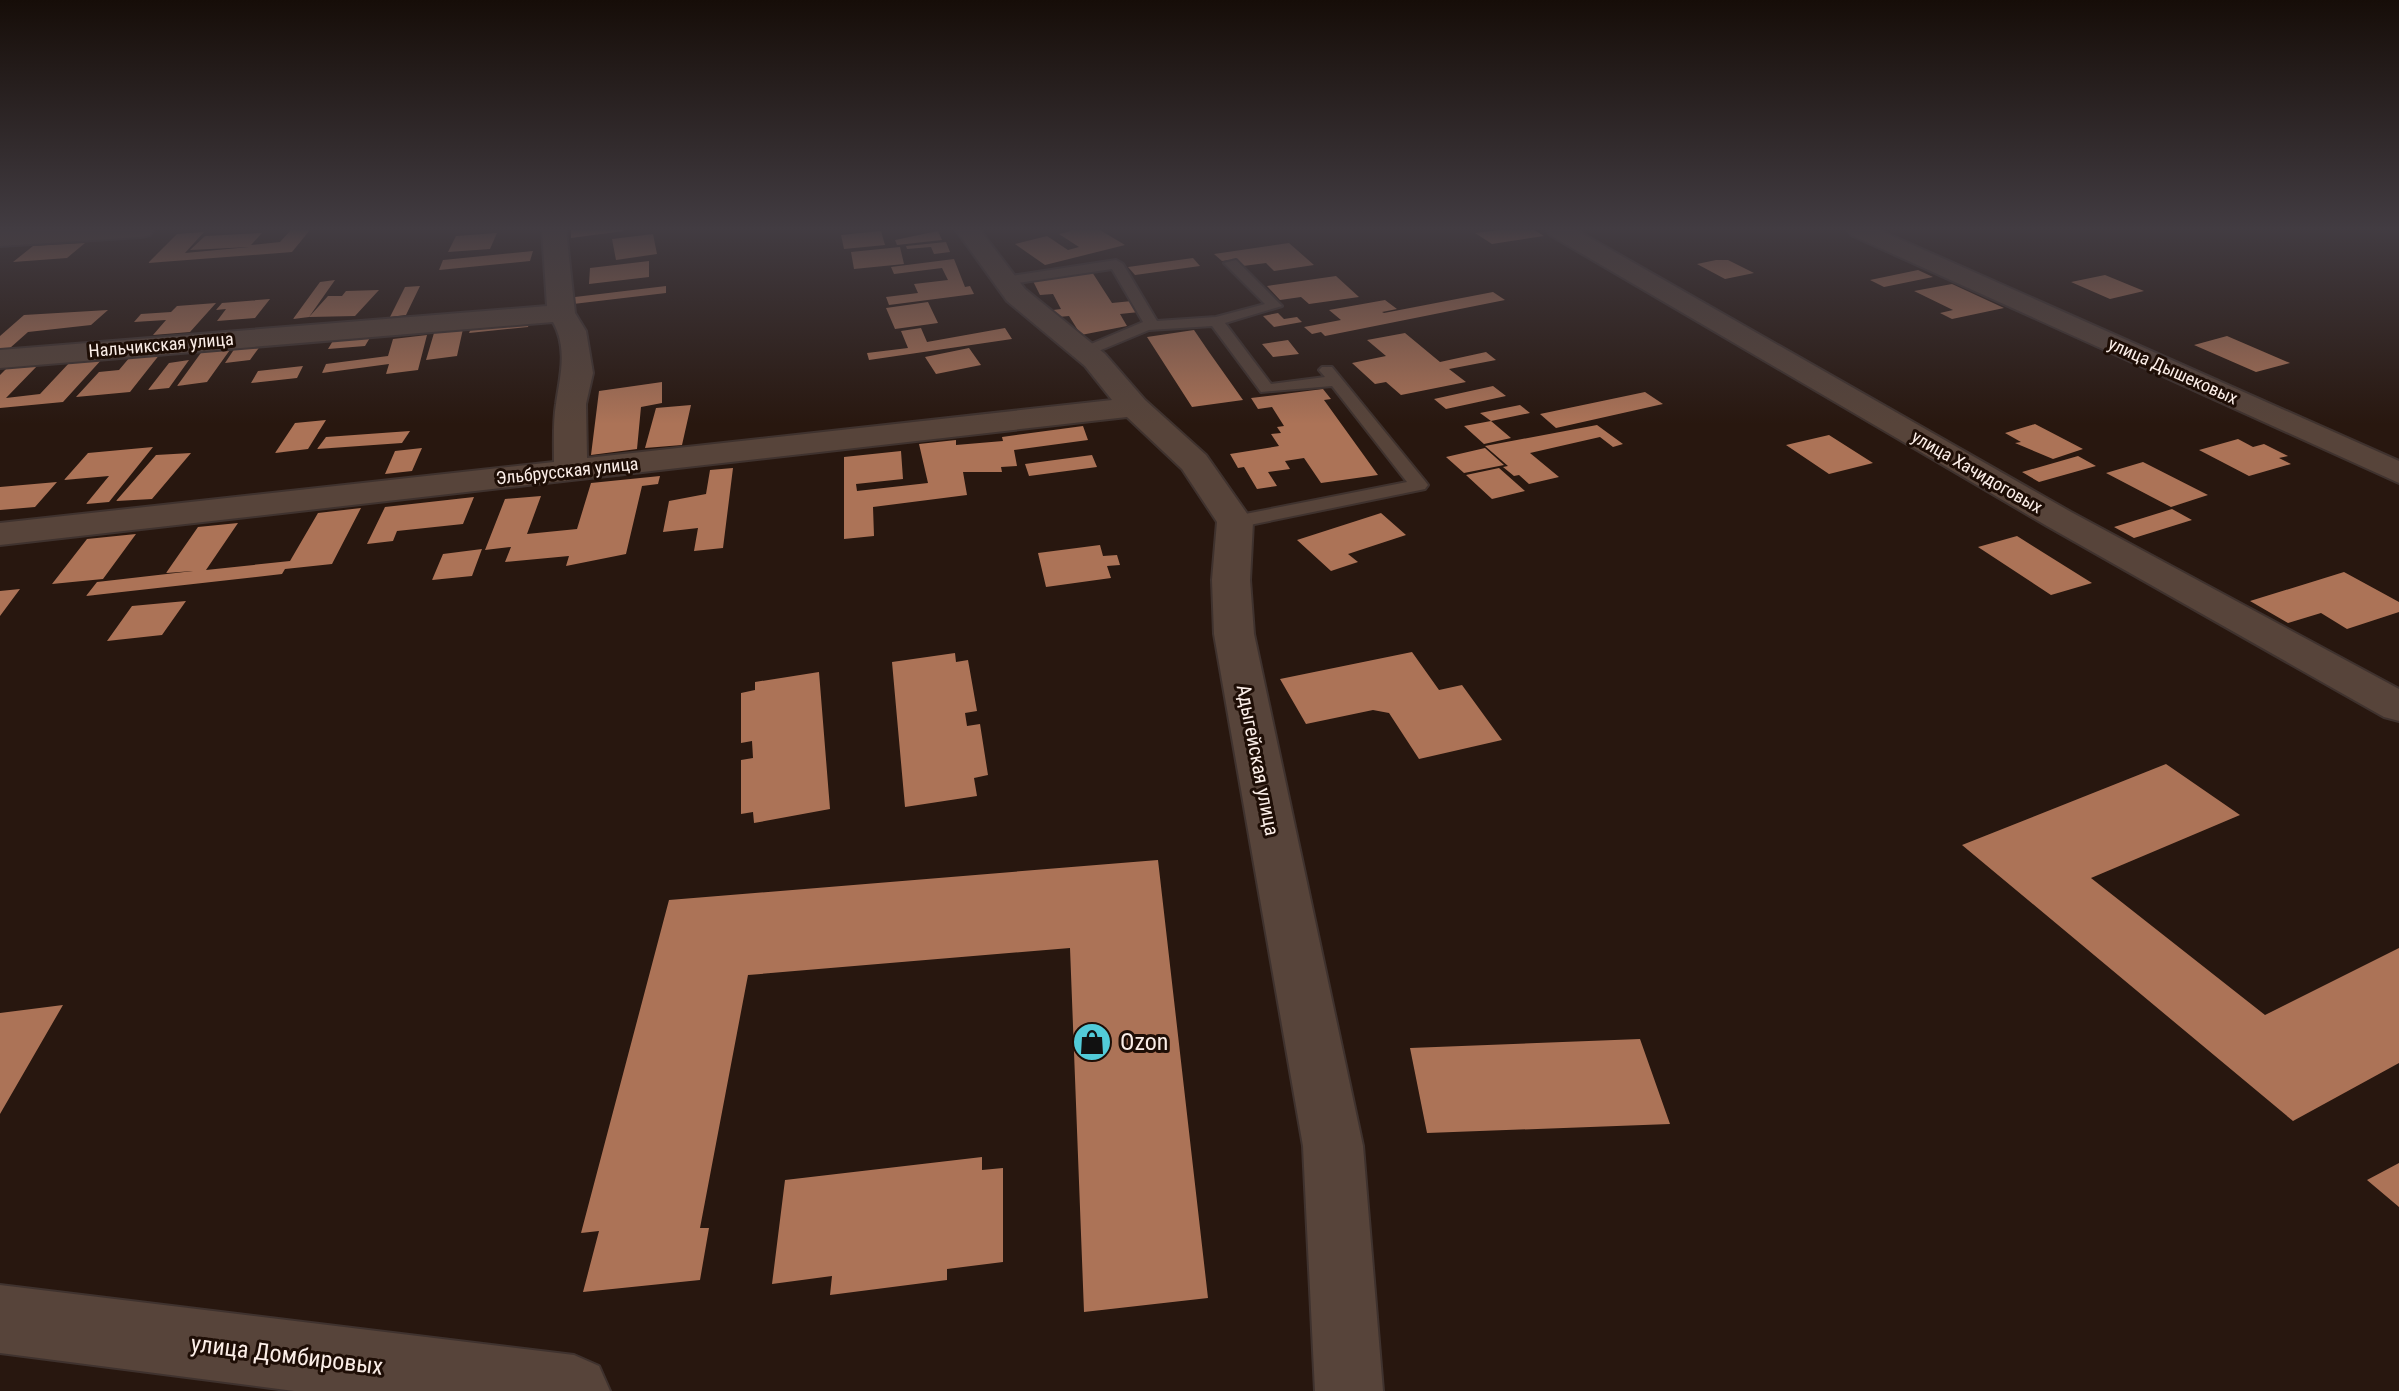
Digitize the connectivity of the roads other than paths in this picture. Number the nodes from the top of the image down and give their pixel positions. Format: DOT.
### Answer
graph roads {
  1 [pos="559,295"];
  2 [pos="1016,295"];
  3 [pos="1134,295"];
  4 [pos="1264,295"];
  5 [pos="1671,295"];
  6 [pos="2004,295"];
  7 [pos="561,313"];
  8 [pos="1216,321"];
  9 [pos="1152,325"];
  10 [pos="1084,352"];
  11 [pos="0,359"];
  12 [pos="1134,407"];
  13 [pos="570,471"];
  14 [pos="2399,473"];
  15 [pos="1235,522"];
  16 [pos="0,534"];
  17 [pos="2399,707"];
  18 [pos="0,1319"];
  19 [pos="574,1391"];
  20 [pos="1349,1391"];
  1 -- 7 [label="street"];
  2 -- 10 [label="street"];
  3 -- 9 [label="lane"];
  4 -- 8 [label="lane"];
  5 -- 17 [label="street, улица Хачидоговых"];
  6 -- 14 [label="street, улица Дышековых"];
  7 -- 11 [label="street, Нальчикская улица"];
  7 -- 13 [label="street"];
  8 -- 9 [label="lane"];
  8 -- 15 [label="lane"];
  9 -- 10 [label="lane"];
  10 -- 12 [label="street"];
  12 -- 13 [label="street, Эльбрусская улица"];
  12 -- 15 [label="street"];
  13 -- 16 [label="street, Эльбрусская улица"];
  15 -- 20 [label="street, Адыгейская улица"];
  18 -- 19 [label="street, улица Домбировых"];
}
